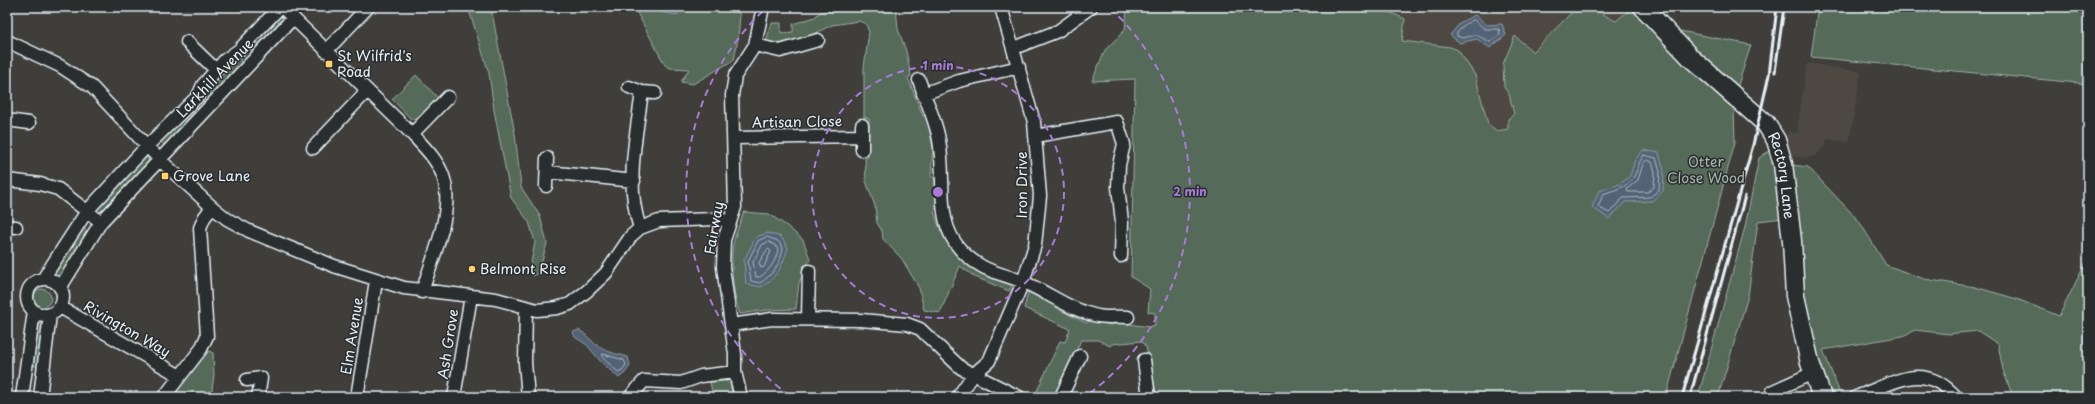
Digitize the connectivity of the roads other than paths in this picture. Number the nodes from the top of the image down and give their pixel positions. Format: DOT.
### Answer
graph roads {
  1 [pos="281,7"];
  2 [pos="368,7"];
  3 [pos="763,7"];
  4 [pos="1001,7"];
  5 [pos="1091,7"];
  6 [pos="1642,7"];
  7 [pos="293,18"];
  8 [pos="818,40"];
  9 [pos="7,41"];
  10 [pos="187,42"];
  11 [pos="755,46"];
  12 [pos="1014,48"];
  13 [pos="239,50"];
  14 [pos="326,51"];
  15 [pos="251,63"];
  16 [pos="1019,67"];
  17 [pos="216,70"];
  18 [pos="919,80"];
  19 [pos="629,87"];
  20 [pos="367,92"];
  21 [pos="642,92"];
  22 [pos="655,94"];
  23 [pos="923,94"];
  24 [pos="198,96"];
  25 [pos="448,98"];
  26 [pos="209,106"];
  27 [pos="7,120"];
  28 [pos="29,123"];
  29 [pos="412,134"];
  30 [pos="1035,136"];
  31 [pos="734,138"];
  32 [pos="147,146"];
  33 [pos="313,148"];
  34 [pos="862,150"];
  35 [pos="547,158"];
  36 [pos="160,160"];
  37 [pos="548,172"];
  38 [pos="7,180"];
  39 [pos="634,181"];
  40 [pos="546,186"];
  41 [pos="212,208"];
  42 [pos="87,211"];
  43 [pos="730,221"];
  44 [pos="101,222"];
  45 [pos="640,228"];
  46 [pos="1121,256"];
  47 [pos="809,271"];
  48 [pos="43,279"];
  49 [pos="376,281"];
  50 [pos="1023,282"];
  51 [pos="60,288"];
  52 [pos="422,292"];
  53 [pos="471,296"];
  54 [pos="526,308"];
  55 [pos="55,310"];
  56 [pos="34,311"];
  57 [pos="1128,317"];
  58 [pos="808,319"];
  59 [pos="731,325"];
  60 [pos="1080,356"];
  61 [pos="1144,360"];
  62 [pos="735,372"];
  63 [pos="1813,374"];
  64 [pos="973,375"];
  65 [pos="180,376"];
  66 [pos="24,378"];
  67 [pos="247,380"];
  68 [pos="42,381"];
  69 [pos="1770,390"];
  70 [pos="22,397"];
  71 [pos="40,397"];
  72 [pos="164,397"];
  73 [pos="258,397"];
  74 [pos="357,397"];
  75 [pos="454,397"];
  76 [pos="528,397"];
  77 [pos="630,397"];
  78 [pos="741,397"];
  79 [pos="958,397"];
  80 [pos="1019,397"];
  81 [pos="1061,397"];
  82 [pos="1149,397"];
  83 [pos="1822,397"];
  84 [pos="1856,397"];
  85 [pos="1956,397"];
  1 -- 7 [label="street"];
  1 -- 13 [label="street, Larkhill Avenue"];
  2 -- 14 [label="street"];
  3 -- 11 [label="street, Fairway"];
  4 -- 12 [label="street, Iron Drive"];
  5 -- 12 [label="street"];
  6 -- 63 [label="main road, Rectory Lane"];
  7 -- 14 [label="street"];
  7 -- 15 [label="street, Larkhill Avenue"];
  8 -- 11 [label="street"];
  9 -- 32 [label="street"];
  10 -- 17 [label="street"];
  11 -- 31 [label="street, Fairway"];
  12 -- 16 [label="street, Iron Drive"];
  13 -- 15 [label="street"];
  13 -- 17 [label="street, Larkhill Avenue"];
  14 -- 20 [label="street"];
  15 -- 26 [label="street, Larkhill Avenue"];
  16 -- 23 [label="street"];
  16 -- 30 [label="street, Iron Drive"];
  17 -- 24 [label="street, Larkhill Avenue"];
  18 -- 23 [label="street"];
  19 -- 21 [label="street"];
  20 -- 29 [label="street"];
  20 -- 33 [label="street"];
  21 -- 22 [label="street"];
  21 -- 39 [label="street"];
  23 -- 50 [label="street"];
  24 -- 26 [label="street"];
  24 -- 32 [label="street, Larkhill Avenue"];
  25 -- 29 [label="street"];
  26 -- 36 [label="street, Larkhill Avenue"];
  27 -- 28 [label="street"];
  29 -- 52 [label="street"];
  30 -- 46 [label="street"];
  30 -- 50 [label="street, Iron Drive"];
  31 -- 34 [label="street, Artisan Close"];
  31 -- 43 [label="street, Fairway"];
  32 -- 36 [label="street"];
  32 -- 42 [label="street, Larkhill Avenue"];
  35 -- 37 [label="street"];
  36 -- 41 [label="street"];
  36 -- 44 [label="street, Larkhill Avenue"];
  37 -- 39 [label="street"];
  37 -- 40 [label="street"];
  38 -- 42 [label="street"];
  39 -- 45 [label="street"];
  41 -- 49 [label="street"];
  41 -- 65 [label="street"];
  42 -- 44 [label="street"];
  42 -- 48 [label="street, Larkhill Avenue"];
  43 -- 45 [label="street"];
  43 -- 59 [label="street, Fairway"];
  44 -- 51 [label="street, Larkhill Avenue"];
  45 -- 54 [label="street"];
  47 -- 58 [label="street"];
  48 -- 51 [label="street"];
  48 -- 56 [label="street"];
  49 -- 52 [label="street"];
  49 -- 74 [label="street, Elm Avenue"];
  50 -- 57 [label="street"];
  50 -- 64 [label="street, Iron Drive"];
  51 -- 55 [label="street"];
  52 -- 53 [label="street"];
  53 -- 54 [label="street"];
  53 -- 75 [label="street, Ash Grove"];
  54 -- 76 [label="street"];
  55 -- 56 [label="street"];
  55 -- 65 [label="street, Rivington Way"];
  55 -- 68 [label="street"];
  56 -- 66 [label="street"];
  58 -- 59 [label="street"];
  58 -- 64 [label="street"];
  59 -- 62 [label="street, Fairway"];
  60 -- 81 [label="street"];
  61 -- 82 [label="street"];
  62 -- 77 [label="street"];
  62 -- 78 [label="street, Fairway"];
  63 -- 69 [label="street"];
  63 -- 83 [label="main road, Rectory Lane"];
  64 -- 79 [label="street, Iron Drive"];
  64 -- 80 [label="street"];
  65 -- 72 [label="street"];
  66 -- 68 [label="street"];
  66 -- 70 [label="street"];
  67 -- 73 [label="street"];
  68 -- 71 [label="street"];
  84 -- 85 [label="street"];
}
